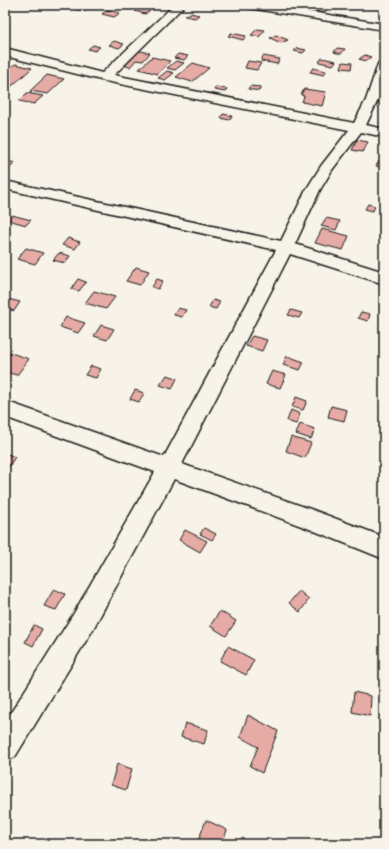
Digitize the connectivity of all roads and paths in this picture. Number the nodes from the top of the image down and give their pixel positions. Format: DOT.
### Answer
graph roads {
  1 [pos="180,5"];
  2 [pos="249,5"];
  3 [pos="384,27"];
  4 [pos="5,52"];
  5 [pos="384,64"];
  6 [pos="106,77"];
  7 [pos="358,127"];
  8 [pos="384,133"];
  9 [pos="5,185"];
  10 [pos="286,247"];
  11 [pos="384,278"];
  12 [pos="5,409"];
  13 [pos="169,468"];
  14 [pos="384,548"];
  15 [pos="5,747"];
  1 -- 6 [label="street"];
  2 -- 3 [label="street"];
  4 -- 6 [label="street"];
  5 -- 7 [label="street"];
  6 -- 7 [label="street"];
  7 -- 8 [label="street"];
  7 -- 10 [label="street"];
  9 -- 10 [label="street"];
  10 -- 11 [label="street"];
  10 -- 13 [label="street"];
  12 -- 13 [label="street"];
  13 -- 14 [label="street"];
  13 -- 15 [label="street"];
}
